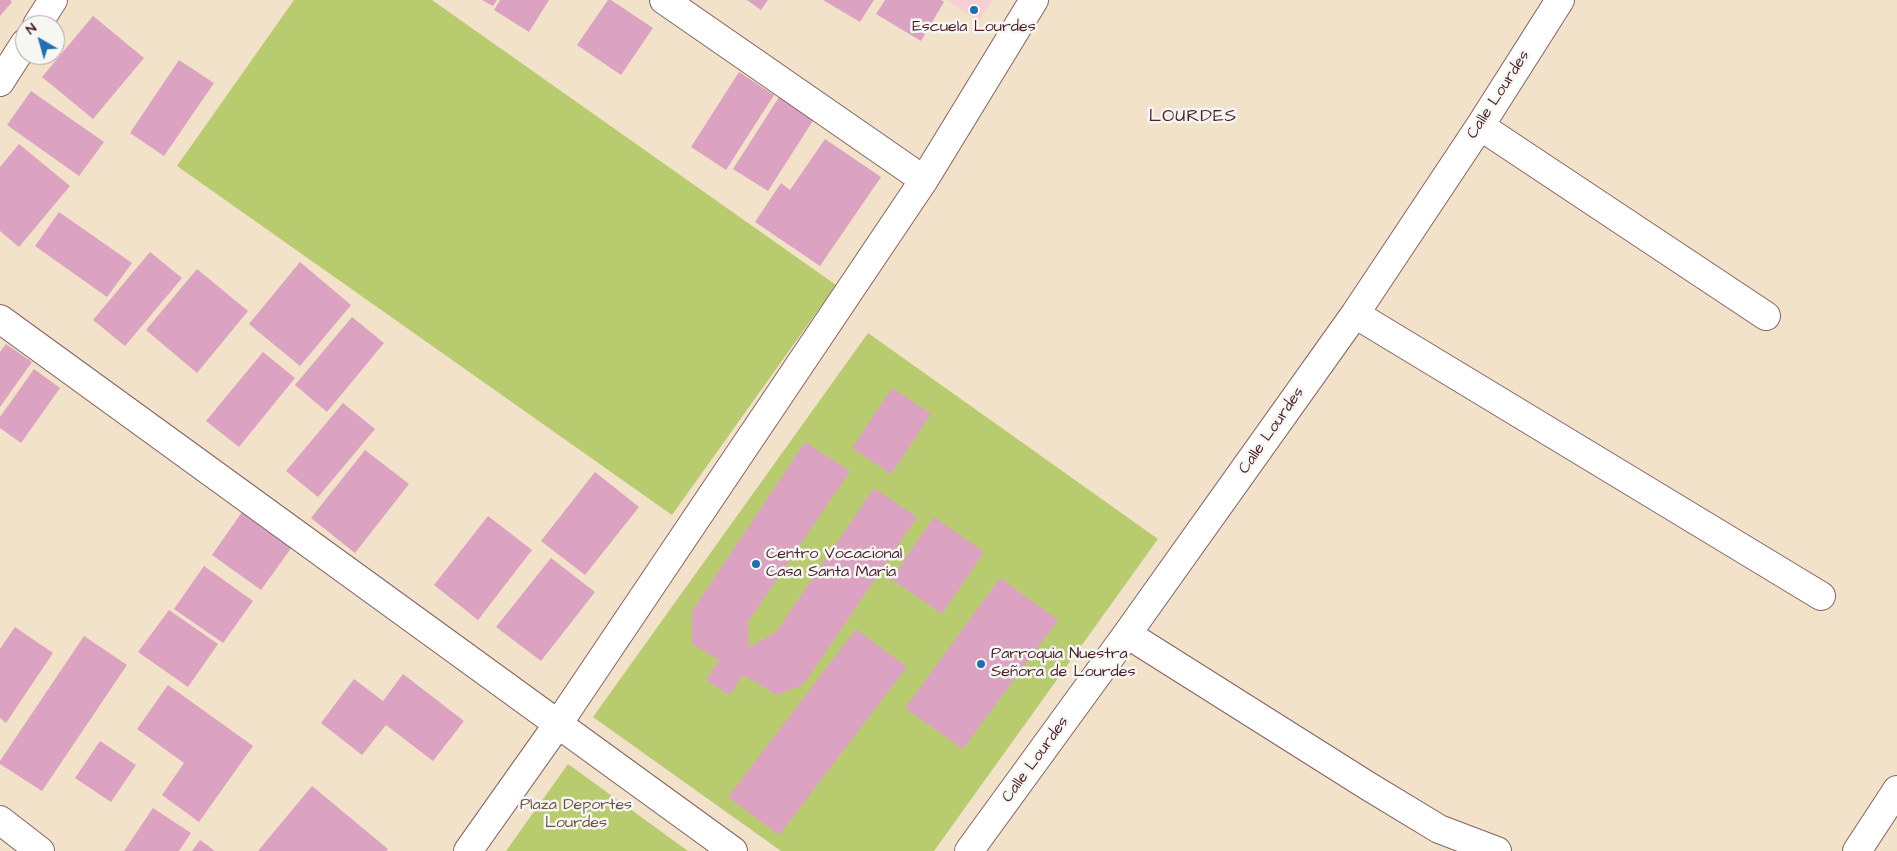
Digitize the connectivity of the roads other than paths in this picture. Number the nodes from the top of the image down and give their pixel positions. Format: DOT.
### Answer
graph roads {
  1 [pos="53,0"];
  2 [pos="664,0"];
  3 [pos="1034,0"];
  4 [pos="1560,0"];
  5 [pos="43,15"];
  6 [pos="15,59"];
  7 [pos="0,82"];
  8 [pos="1480,126"];
  9 [pos="924,180"];
  10 [pos="1355,314"];
  11 [pos="1766,316"];
  12 [pos="0,319"];
  13 [pos="1821,596"];
  14 [pos="1128,634"];
  15 [pos="558,724"];
  16 [pos="1897,790"];
  17 [pos="0,820"];
  18 [pos="40,851"];
  19 [pos="468,851"];
  20 [pos="734,851"];
  21 [pos="970,851"];
  22 [pos="1497,851"];
  23 [pos="1857,851"];
  1 -- 5 [label="street"];
  2 -- 9 [label="street"];
  3 -- 9 [label="street"];
  4 -- 8 [label="street, Calle Lourdes"];
  6 -- 7 [label="street"];
  8 -- 10 [label="street, Calle Lourdes"];
  8 -- 11 [label="street"];
  9 -- 15 [label="street"];
  10 -- 13 [label="street"];
  10 -- 14 [label="street, Calle Lourdes"];
  12 -- 15 [label="street"];
  14 -- 21 [label="street, Calle Lourdes"];
  14 -- 22 [label="street"];
  15 -- 19 [label="street"];
  15 -- 20 [label="street"];
  16 -- 23 [label="street"];
  17 -- 18 [label="street"];
}
